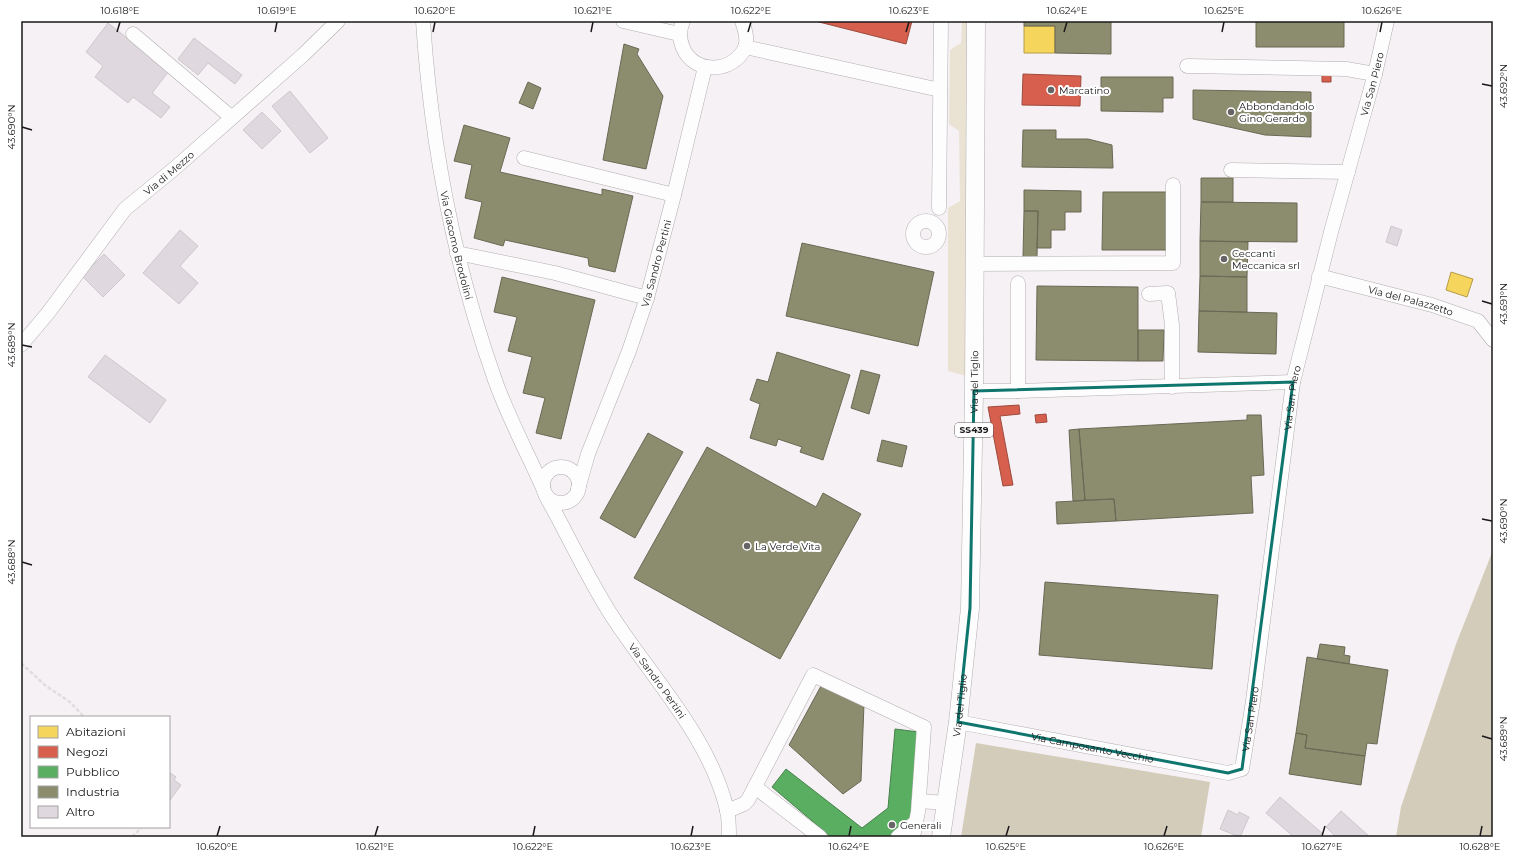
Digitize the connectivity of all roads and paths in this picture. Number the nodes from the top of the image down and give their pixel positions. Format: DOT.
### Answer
graph roads {
  1 [pos="338,21"];
  2 [pos="423,21"];
  3 [pos="623,21"];
  4 [pos="742,21"];
  5 [pos="941,21"];
  6 [pos="976,21"];
  7 [pos="1387,21"];
  8 [pos="681,28"];
  9 [pos="134,34"];
  10 [pos="745,47"];
  11 [pos="1187,66"];
  12 [pos="705,67"];
  13 [pos="1375,74"];
  14 [pos="940,90"];
  15 [pos="231,117"];
  16 [pos="524,158"];
  17 [pos="1231,170"];
  18 [pos="1348,172"];
  19 [pos="1173,185"];
  20 [pos="674,195"];
  21 [pos="939,208"];
  22 [pos="925,221"];
  23 [pos="939,232"];
  24 [pos="457,253"];
  25 [pos="975,264"];
  26 [pos="1319,276"];
  27 [pos="1018,283"];
  28 [pos="1150,294"];
  29 [pos="647,298"];
  30 [pos="1493,340"];
  31 [pos="21,345"];
  32 [pos="1293,382"];
  33 [pos="1172,387"];
  34 [pos="974,391"];
  35 [pos="1018,391"];
  36 [pos="588,454"];
  37 [pos="530,458"];
  38 [pos="558,467"];
  39 [pos="544,492"];
  40 [pos="576,493"];
  41 [pos="566,532"];
  42 [pos="21,664"];
  43 [pos="83,716"];
  44 [pos="958,722"];
  45 [pos="1228,773"];
  46 [pos="755,787"];
  47 [pos="919,801"];
  48 [pos="946,803"];
  49 [pos="727,811"];
  50 [pos="916,822"];
  51 [pos="141,828"];
  52 [pos="132,837"];
  53 [pos="729,837"];
  54 [pos="820,837"];
  55 [pos="898,837"];
  56 [pos="913,837"];
  57 [pos="941,837"];
  1 -- 15 [label="street, Via di Mezzo"];
  2 -- 24 [label="street, Via Giacomo Brodolini"];
  3 -- 8 [label="street"];
  4 -- 10 [label="street"];
  5 -- 14 [label="street"];
  6 -- 25 [label="main road, Via del Tiglio / SS439"];
  7 -- 13 [label="street, Via San Piero"];
  8 -- 12 [label="street"];
  9 -- 15 [label="street"];
  10 -- 12 [label="street"];
  10 -- 14 [label="street"];
  11 -- 13 [label="street"];
  12 -- 20 [label="street, Via Sandro Pertini"];
  13 -- 18 [label="street, Via San Piero"];
  14 -- 21 [label="street"];
  15 -- 31 [label="street, Via di Mezzo"];
  16 -- 20 [label="street"];
  17 -- 18 [label="street"];
  18 -- 26 [label="street, Via San Piero"];
  19 -- 25 [label="street"];
  20 -- 29 [label="street, Via Sandro Pertini"];
  21 -- 22 [label="street"];
  21 -- 23 [label="street"];
  22 -- 23 [label="street"];
  22 -- 23 [label="street"];
  24 -- 29 [label="street"];
  24 -- 37 [label="street, Via Giacomo Brodolini"];
  25 -- 34 [label="main road, Via del Tiglio / SS439"];
  26 -- 30 [label="street, Via del Palazzetto"];
  26 -- 32 [label="street, Via San Piero"];
  27 -- 35 [label="street"];
  28 -- 33 [label="street"];
  29 -- 36 [label="street, Via Sandro Pertini"];
  32 -- 33 [label="street"];
  32 -- 45 [label="street, Via San Piero"];
  33 -- 35 [label="street"];
  34 -- 35 [label="street"];
  34 -- 44 [label="main road, Via del Tiglio / SS439"];
  36 -- 38 [label="street"];
  36 -- 40 [label="street, Via Sandro Pertini"];
  37 -- 38 [label="street"];
  37 -- 39 [label="street, Via Giacomo Brodolini"];
  38 -- 39 [label="street"];
  38 -- 40 [label="street"];
  39 -- 40 [label="street"];
  39 -- 41 [label="street, Via Sandro Pertini"];
  40 -- 41 [label="street, Via Sandro Pertini"];
  41 -- 49 [label="street, Via Sandro Pertini"];
  42 -- 43 [label="path"];
  44 -- 45 [label="street, Via Camposanto Vecchio"];
  44 -- 48 [label="main road, Via del Tiglio / SS439"];
  46 -- 47 [label="street"];
  46 -- 49 [label="street"];
  46 -- 54 [label="street"];
  47 -- 48 [label="street"];
  47 -- 50 [label="street"];
  48 -- 57 [label="main road, Via del Tiglio / SS439"];
  49 -- 53 [label="street, Via Sandro Pertini"];
  50 -- 55 [label="street"];
  50 -- 56 [label="street"];
  51 -- 52 [label="path"];
}
